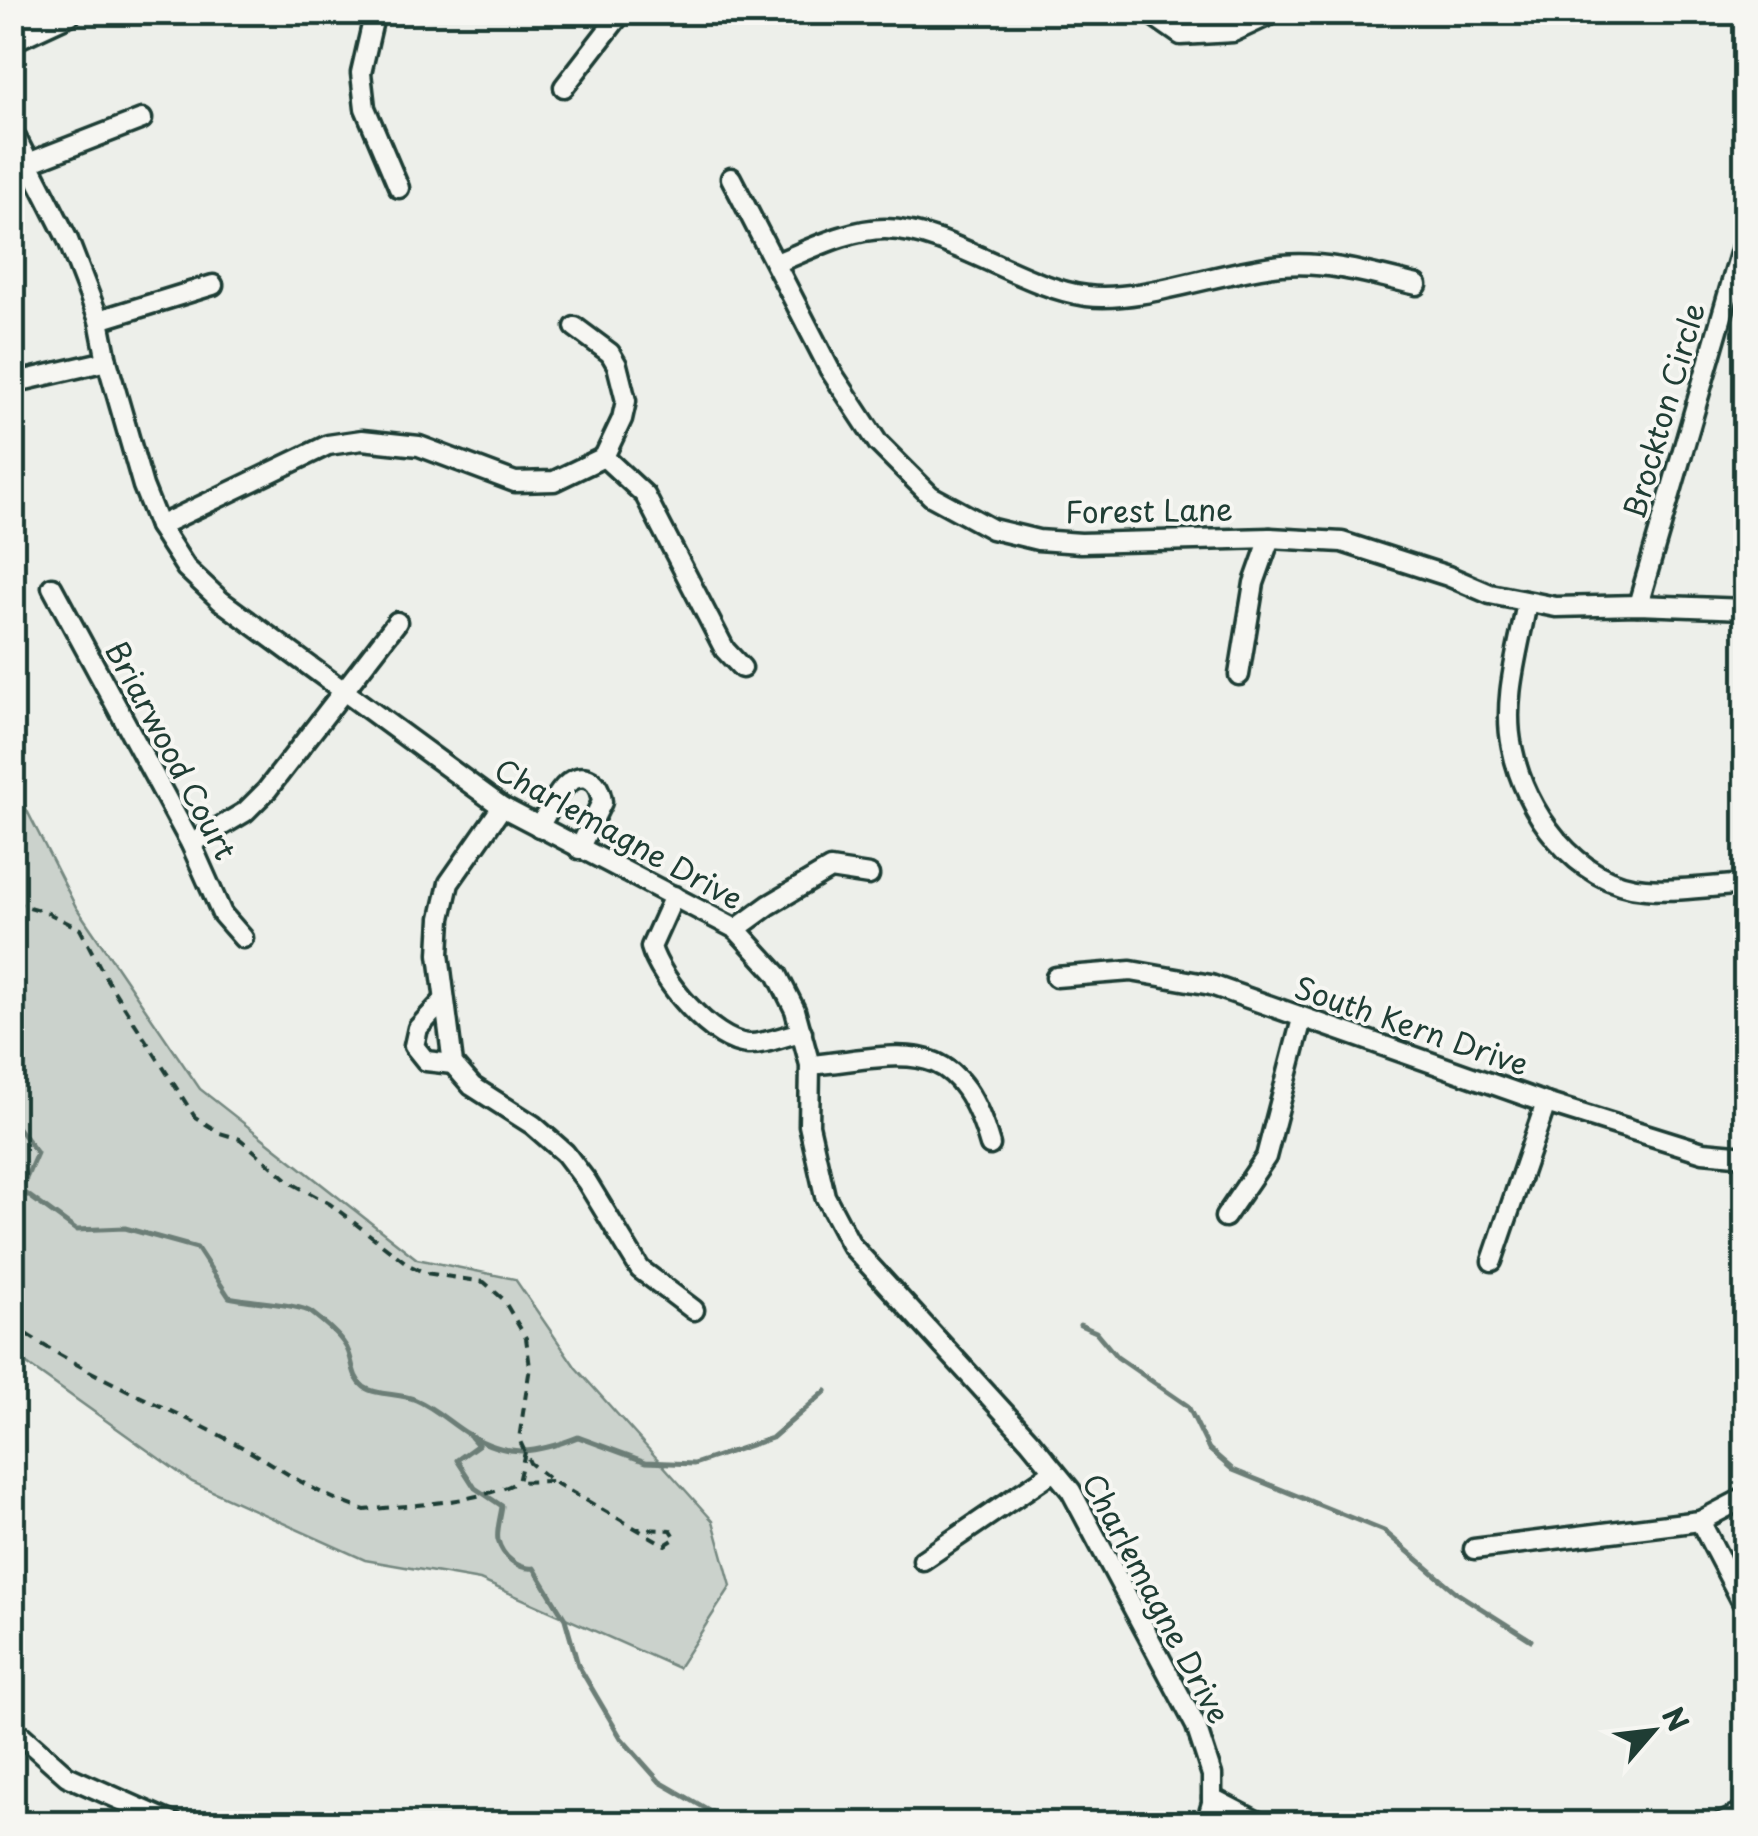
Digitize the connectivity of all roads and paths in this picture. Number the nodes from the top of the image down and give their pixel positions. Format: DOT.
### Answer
graph roads {
  1 [pos="68,12"];
  2 [pos="375,12"];
  3 [pos="622,12"];
  4 [pos="1148,12"];
  5 [pos="1276,12"];
  6 [pos="12,38"];
  7 [pos="564,87"];
  8 [pos="142,119"];
  9 [pos="12,130"];
  10 [pos="32,162"];
  11 [pos="732,178"];
  12 [pos="399,188"];
  13 [pos="1746,234"];
  14 [pos="776,263"];
  15 [pos="1417,284"];
  16 [pos="213,285"];
  17 [pos="99,320"];
  18 [pos="575,327"];
  19 [pos="107,361"];
  20 [pos="12,383"];
  21 [pos="604,457"];
  22 [pos="158,526"];
  23 [pos="1270,538"];
  24 [pos="52,586"];
  25 [pos="1527,602"];
  26 [pos="1638,604"];
  27 [pos="1746,608"];
  28 [pos="397,622"];
  29 [pos="742,668"];
  30 [pos="1239,674"];
  31 [pos="343,691"];
  32 [pos="502,806"];
  33 [pos="539,827"];
  34 [pos="191,844"];
  35 [pos="579,849"];
  36 [pos="868,875"];
  37 [pos="1746,884"];
  38 [pos="674,896"];
  39 [pos="12,902"];
  40 [pos="736,929"];
  41 [pos="242,938"];
  42 [pos="1056,977"];
  43 [pos="444,1000"];
  44 [pos="1302,1019"];
  45 [pos="802,1032"];
  46 [pos="452,1064"];
  47 [pos="810,1064"];
  48 [pos="1546,1104"];
  49 [pos="990,1145"];
  50 [pos="1746,1156"];
  51 [pos="1226,1218"];
  52 [pos="1492,1261"];
  53 [pos="694,1310"];
  54 [pos="12,1324"];
  55 [pos="524,1452"];
  56 [pos="1054,1470"];
  57 [pos="552,1481"];
  58 [pos="518,1482"];
  59 [pos="1746,1497"];
  60 [pos="1700,1520"];
  61 [pos="637,1528"];
  62 [pos="1474,1549"];
  63 [pos="924,1560"];
  64 [pos="1746,1610"];
  65 [pos="12,1727"];
  66 [pos="1212,1798"];
  67 [pos="1746,1810"];
  68 [pos="175,1824"];
  69 [pos="1206,1824"];
  70 [pos="1262,1824"];
  71 [pos="1720,1824"];
  1 -- 6 [label="main road"];
  2 -- 12 [label="street"];
  3 -- 7 [label="street"];
  4 -- 5 [label="street"];
  8 -- 10 [label="street"];
  9 -- 10 [label="street, Charlemagne Drive"];
  10 -- 17 [label="street, Charlemagne Drive"];
  11 -- 14 [label="street, Forest Lane"];
  13 -- 26 [label="street, Brockton Circle"];
  14 -- 15 [label="street"];
  14 -- 23 [label="street, Forest Lane"];
  16 -- 17 [label="street"];
  17 -- 19 [label="street, Charlemagne Drive"];
  18 -- 21 [label="street"];
  19 -- 20 [label="street"];
  19 -- 22 [label="street, Charlemagne Drive"];
  21 -- 22 [label="street"];
  21 -- 29 [label="street"];
  22 -- 31 [label="street, Charlemagne Drive"];
  23 -- 25 [label="street, Forest Lane"];
  23 -- 30 [label="street"];
  24 -- 34 [label="street, Briarwood Court"];
  25 -- 26 [label="street, Forest Lane"];
  25 -- 37 [label="street"];
  26 -- 27 [label="street, Forest Lane"];
  28 -- 31 [label="street"];
  31 -- 32 [label="street, Charlemagne Drive"];
  31 -- 34 [label="street"];
  32 -- 33 [label="street, Charlemagne Drive"];
  32 -- 43 [label="street"];
  33 -- 35 [label="street, Charlemagne Drive"];
  33 -- 35 [label="street"];
  34 -- 41 [label="street, Briarwood Court"];
  35 -- 38 [label="street, Charlemagne Drive"];
  36 -- 40 [label="street"];
  38 -- 40 [label="street, Charlemagne Drive"];
  38 -- 45 [label="street"];
  39 -- 55 [label="path"];
  40 -- 45 [label="street, Charlemagne Drive"];
  42 -- 44 [label="street, South Kern Drive"];
  43 -- 46 [label="street"];
  43 -- 46 [label="street"];
  44 -- 48 [label="street, South Kern Drive"];
  44 -- 51 [label="street"];
  45 -- 47 [label="street, Charlemagne Drive"];
  46 -- 53 [label="street"];
  47 -- 49 [label="street"];
  47 -- 56 [label="street, Charlemagne Drive"];
  48 -- 50 [label="street, South Kern Drive"];
  48 -- 52 [label="street"];
  54 -- 58 [label="path"];
  55 -- 57 [label="path"];
  55 -- 58 [label="path"];
  56 -- 63 [label="street"];
  56 -- 66 [label="street, Charlemagne Drive"];
  57 -- 58 [label="path"];
  57 -- 61 [label="path"];
  59 -- 60 [label="street"];
  60 -- 62 [label="street"];
  60 -- 64 [label="street"];
  61 -- 61 [label="path"];
  65 -- 68 [label="street"];
  66 -- 69 [label="street, Charlemagne Drive"];
  66 -- 70 [label="street"];
  67 -- 71 [label="street"];
}
